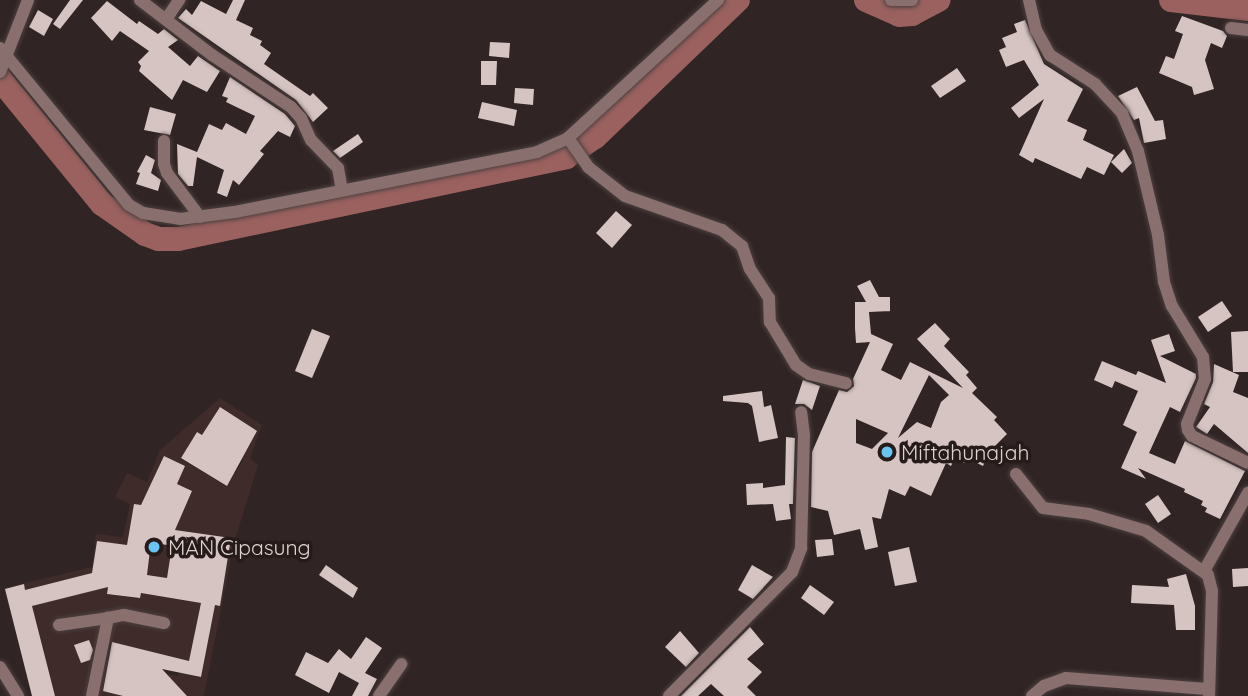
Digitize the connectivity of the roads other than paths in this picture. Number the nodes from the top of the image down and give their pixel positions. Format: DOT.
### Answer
graph roads {
  1 [pos="28,0"];
  2 [pos="140,0"];
  3 [pos="179,0"];
  4 [pos="718,0"];
  5 [pos="891,0"];
  6 [pos="912,0"];
  7 [pos="1028,0"];
  8 [pos="167,18"];
  9 [pos="1231,28"];
  10 [pos="1248,30"];
  11 [pos="2,60"];
  12 [pos="570,141"];
  13 [pos="164,142"];
  14 [pos="342,190"];
  15 [pos="200,216"];
  16 [pos="846,383"];
  17 [pos="802,412"];
  18 [pos="1248,463"];
  19 [pos="1016,474"];
  20 [pos="1248,493"];
  21 [pos="1204,572"];
  22 [pos="108,618"];
  23 [pos="164,623"];
  24 [pos="59,625"];
  25 [pos="401,664"];
  26 [pos="0,667"];
  27 [pos="1208,693"];
  28 [pos="18,696"];
  29 [pos="92,696"];
  30 [pos="379,696"];
  31 [pos="669,696"];
  32 [pos="1032,696"];
  1 -- 11 [label="street"];
  2 -- 8 [label="street"];
  3 -- 8 [label="street"];
  4 -- 12 [label="street"];
  5 -- 6 [label="street"];
  7 -- 18 [label="street"];
  8 -- 14 [label="street"];
  9 -- 10 [label="street"];
  11 -- 15 [label="street"];
  12 -- 14 [label="street"];
  12 -- 16 [label="street"];
  13 -- 15 [label="street"];
  14 -- 15 [label="street"];
  17 -- 31 [label="street"];
  19 -- 21 [label="street"];
  20 -- 21 [label="street"];
  21 -- 27 [label="street"];
  22 -- 23 [label="street"];
  22 -- 24 [label="street"];
  22 -- 29 [label="street"];
  25 -- 30 [label="street"];
  26 -- 28 [label="street"];
  27 -- 32 [label="street"];
}
